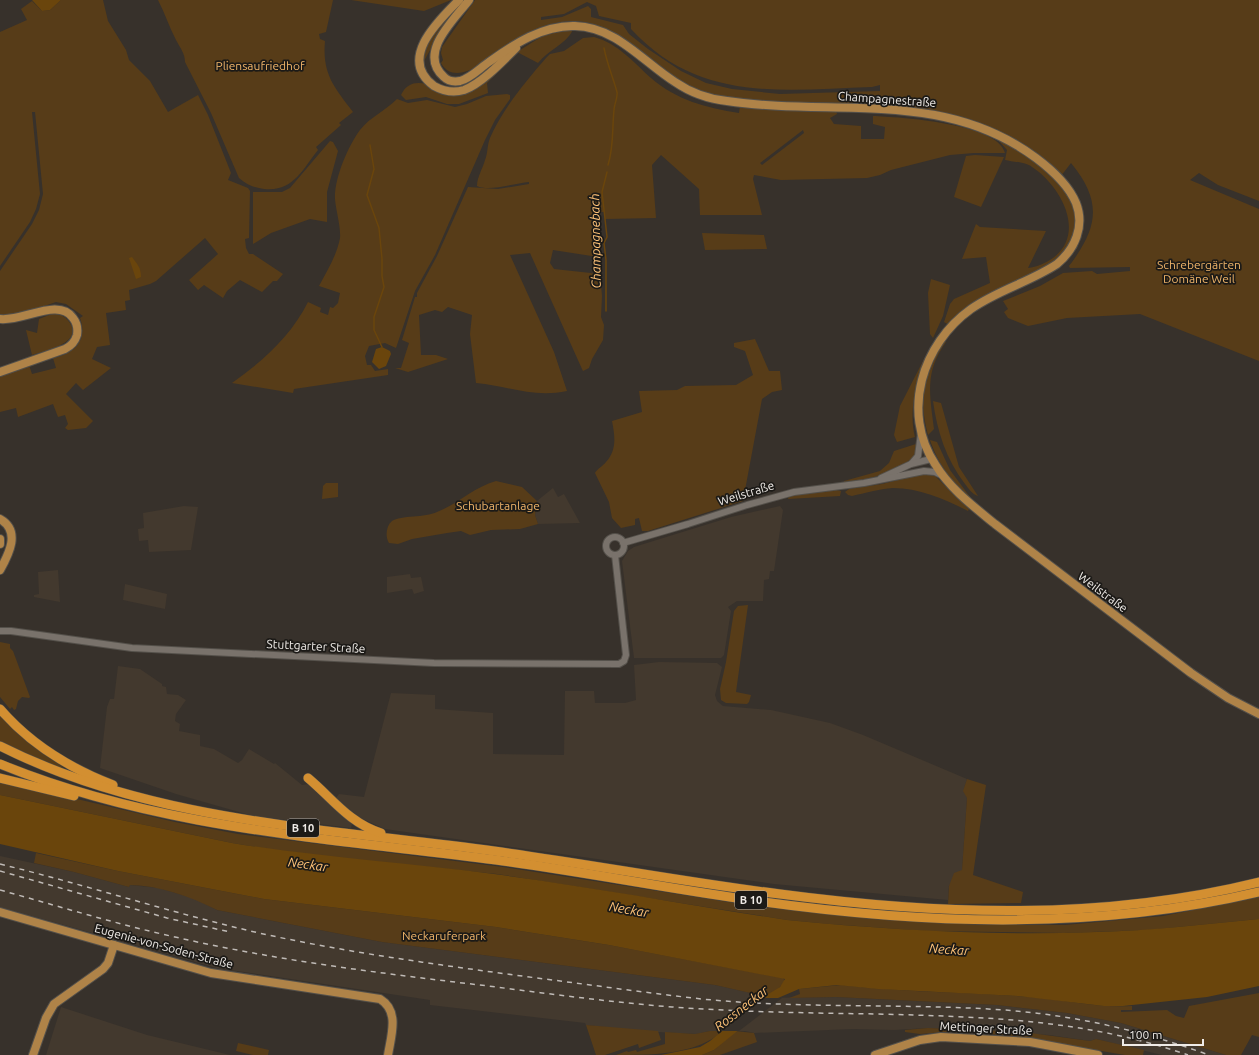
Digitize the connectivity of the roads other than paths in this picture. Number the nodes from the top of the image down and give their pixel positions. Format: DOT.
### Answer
graph roads {
  1 [pos="459,0"];
  2 [pos="469,0"];
  3 [pos="522,41"];
  4 [pos="0,319"];
  5 [pos="0,372"];
  6 [pos="922,449"];
  7 [pos="931,459"];
  8 [pos="911,464"];
  9 [pos="915,472"];
  10 [pos="943,476"];
  11 [pos="878,480"];
  12 [pos="0,519"];
  13 [pos="0,539"];
  14 [pos="623,543"];
  15 [pos="0,544"];
  16 [pos="615,555"];
  17 [pos="0,570"];
  18 [pos="0,628"];
  19 [pos="8,630"];
  20 [pos="0,631"];
  21 [pos="0,709"];
  22 [pos="1259,714"];
  23 [pos="0,746"];
  24 [pos="0,764"];
  25 [pos="0,778"];
  26 [pos="308,778"];
  27 [pos="177,806"];
  28 [pos="156,811"];
  29 [pos="402,839"];
  30 [pos="1259,882"];
  31 [pos="1259,892"];
  32 [pos="0,912"];
  33 [pos="114,945"];
  34 [pos="33,1055"];
  35 [pos="388,1055"];
  36 [pos="875,1055"];
  37 [pos="1098,1055"];
  1 -- 3 [label="main road, Champagnestraße"];
  2 -- 3 [label="main road, Champagnestraße"];
  3 -- 6 [label="main road, Champagnestraße"];
  4 -- 5 [label="main road"];
  6 -- 7 [label="main road, Champagnestraße"];
  6 -- 8 [label="street"];
  7 -- 8 [label="street, Weilstraße"];
  7 -- 9 [label="street"];
  7 -- 10 [label="main road, Weilstraße"];
  8 -- 11 [label="street, Weilstraße"];
  9 -- 10 [label="street, Weilstraße"];
  9 -- 11 [label="street, Weilstraße"];
  10 -- 22 [label="main road, Weilstraße"];
  11 -- 14 [label="street, Weilstraße"];
  12 -- 17 [label="main road"];
  13 -- 15 [label="main road"];
  14 -- 16 [label="street"];
  14 -- 16 [label="street"];
  16 -- 19 [label="street, Stuttgarter Straße"];
  18 -- 19 [label="street, Stuttgarter Straße"];
  19 -- 20 [label="street, Stuttgarter Straße"];
  21 -- 27 [label="highway"];
  23 -- 27 [label="highway, B 10"];
  24 -- 28 [label="highway, B 10"];
  25 -- 28 [label="highway"];
  26 -- 29 [label="highway"];
  27 -- 29 [label="highway, B 10"];
  28 -- 31 [label="highway, B 10"];
  29 -- 30 [label="highway, B 10"];
  32 -- 33 [label="main road, Eugenie-von-Soden-Straße"];
  33 -- 34 [label="main road"];
  33 -- 35 [label="main road, Eugenie-von-Soden-Straße"];
  36 -- 37 [label="main road, Mettinger Straße"];
}
